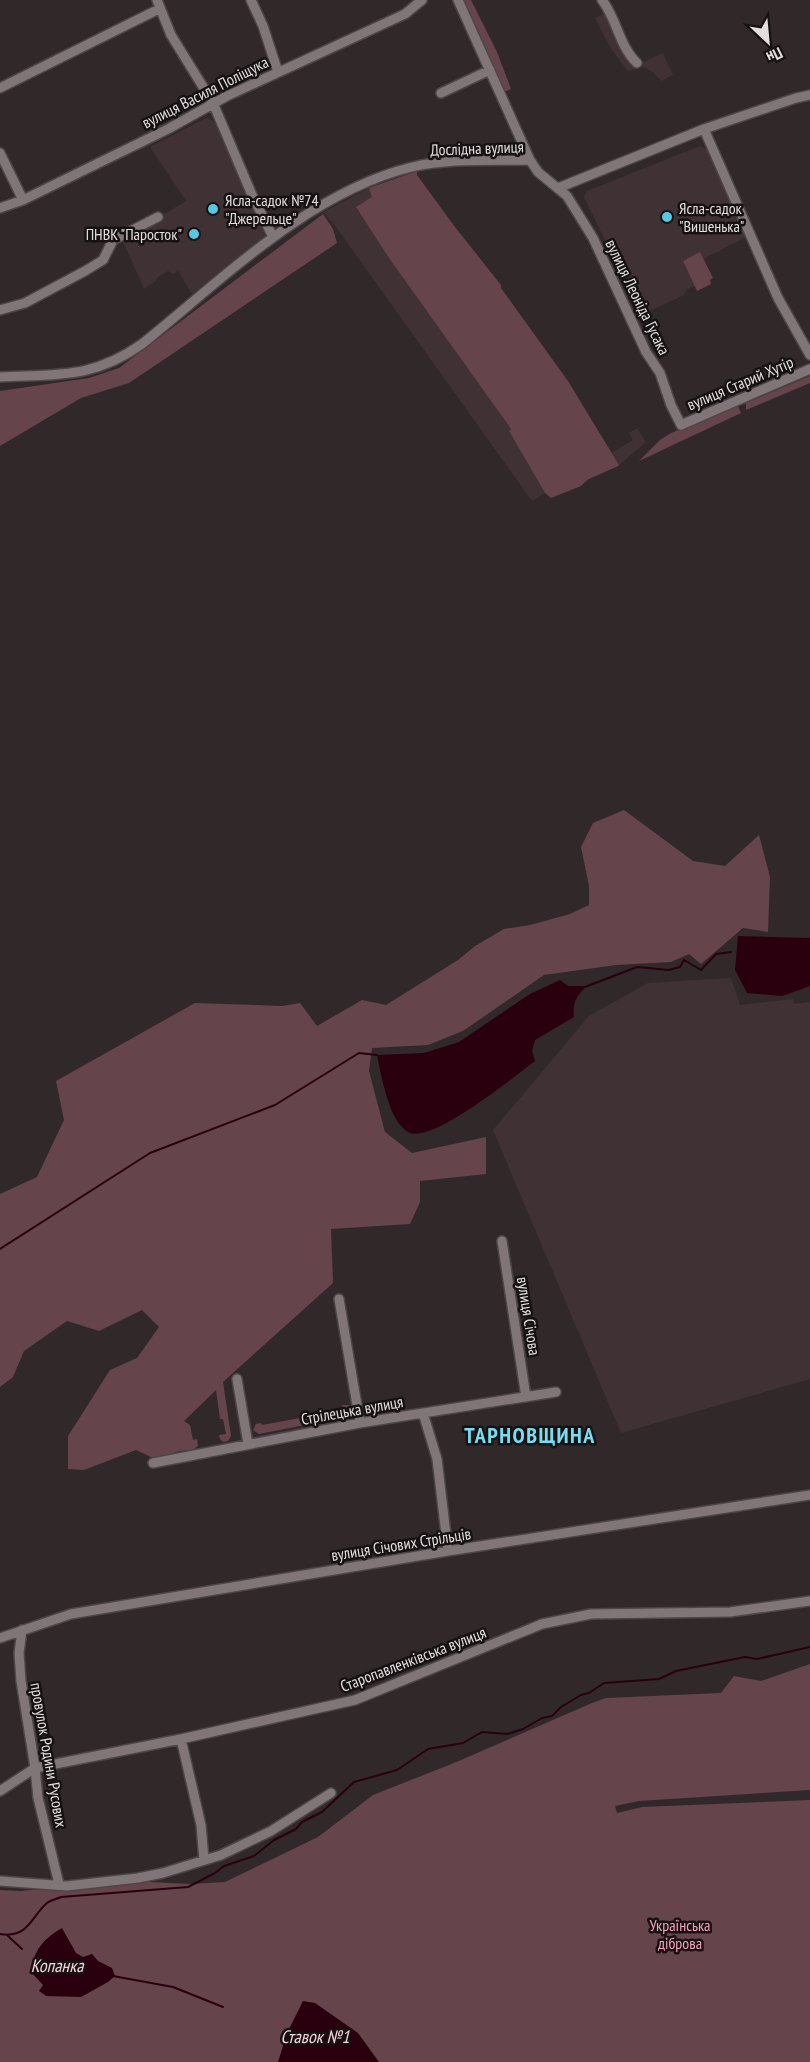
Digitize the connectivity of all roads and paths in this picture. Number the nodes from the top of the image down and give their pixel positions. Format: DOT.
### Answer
graph roads {
  1 [pos="251,0"];
  2 [pos="422,0"];
  3 [pos="458,0"];
  4 [pos="602,0"];
  5 [pos="158,4"];
  6 [pos="637,63"];
  7 [pos="490,70"];
  8 [pos="278,72"];
  9 [pos="0,88"];
  10 [pos="441,93"];
  11 [pos="810,95"];
  12 [pos="213,104"];
  13 [pos="704,129"];
  14 [pos="0,153"];
  15 [pos="530,160"];
  16 [pos="558,188"];
  17 [pos="23,200"];
  18 [pos="0,208"];
  19 [pos="158,217"];
  20 [pos="273,237"];
  21 [pos="0,310"];
  22 [pos="810,355"];
  23 [pos="810,369"];
  24 [pos="0,377"];
  25 [pos="681,425"];
  26 [pos="502,1241"];
  27 [pos="339,1299"];
  28 [pos="237,1379"];
  29 [pos="556,1392"];
  30 [pos="526,1396"];
  31 [pos="423,1413"];
  32 [pos="360,1423"];
  33 [pos="248,1444"];
  34 [pos="153,1463"];
  35 [pos="810,1495"];
  36 [pos="448,1551"];
  37 [pos="810,1601"];
  38 [pos="22,1630"];
  39 [pos="0,1638"];
  40 [pos="181,1739"];
  41 [pos="35,1768"];
  42 [pos="0,1791"];
  43 [pos="331,1793"];
  44 [pos="204,1860"];
  45 [pos="0,1881"];
  46 [pos="59,1884"];
  1 -- 8 [label="street"];
  2 -- 8 [label="street, вулиця Василя Поліщука"];
  3 -- 7 [label="street"];
  4 -- 6 [label="street"];
  5 -- 9 [label="street"];
  5 -- 12 [label="street"];
  7 -- 10 [label="street"];
  7 -- 15 [label="street"];
  8 -- 12 [label="street, вулиця Василя Поліщука"];
  11 -- 13 [label="street"];
  12 -- 17 [label="street, вулиця Василя Поліщука"];
  12 -- 20 [label="street"];
  13 -- 16 [label="street"];
  13 -- 22 [label="street"];
  14 -- 17 [label="street"];
  15 -- 16 [label="street, Дослідна вулиця"];
  15 -- 20 [label="street, Дослідна вулиця"];
  16 -- 25 [label="street, вулиця Леоніда Гусака"];
  17 -- 18 [label="street, вулиця Василя Поліщука"];
  19 -- 21 [label="street"];
  20 -- 24 [label="street, Дослідна вулиця"];
  23 -- 25 [label="street, вулиця Старий Хутір"];
  26 -- 30 [label="street, вулиця Січова"];
  27 -- 32 [label="street"];
  28 -- 33 [label="street"];
  29 -- 30 [label="street, Стрілецька вулиця"];
  30 -- 31 [label="street, Стрілецька вулиця"];
  31 -- 32 [label="street, Стрілецька вулиця"];
  31 -- 36 [label="street"];
  32 -- 33 [label="street, Стрілецька вулиця"];
  33 -- 34 [label="street, Стрілецька вулиця"];
  35 -- 36 [label="street, вулиця Січових Стрільців"];
  36 -- 38 [label="street, вулиця Січових Стрільців"];
  37 -- 40 [label="street, Старопавленківська вулиця"];
  38 -- 39 [label="street, вулиця Січових Стрільців"];
  38 -- 41 [label="street, провулок Родини Русових"];
  40 -- 41 [label="street, Старопавленківська вулиця"];
  40 -- 44 [label="street"];
  41 -- 42 [label="street, Старопавленківська вулиця"];
  41 -- 46 [label="street, провулок Родини Русових"];
  43 -- 44 [label="street"];
  44 -- 46 [label="street"];
  45 -- 46 [label="street"];
}
